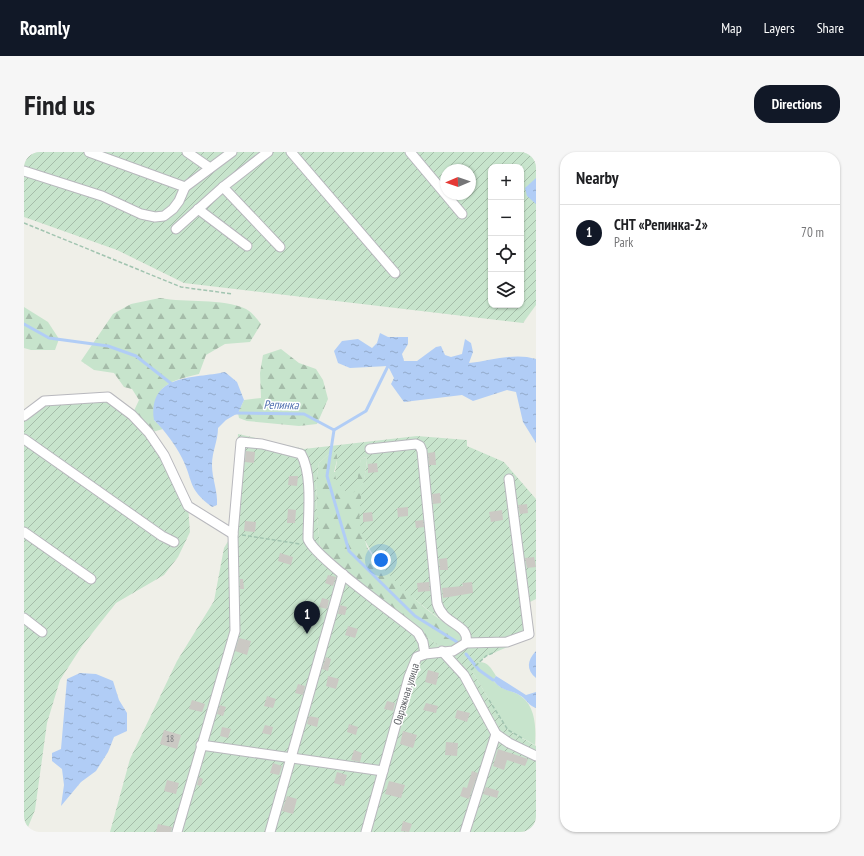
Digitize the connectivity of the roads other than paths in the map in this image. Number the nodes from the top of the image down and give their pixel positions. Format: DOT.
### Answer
graph roads {
  1 [pos="89,152"];
  2 [pos="187,152"];
  3 [pos="232,152"];
  4 [pos="268,152"];
  5 [pos="291,152"];
  6 [pos="410,152"];
  7 [pos="210,168"];
  8 [pos="24,171"];
  9 [pos="185,186"];
  10 [pos="223,188"];
  11 [pos="198,209"];
  12 [pos="462,214"];
  13 [pos="176,229"];
  14 [pos="247,246"];
  15 [pos="280,246"];
  16 [pos="396,273"];
  17 [pos="24,416"];
  18 [pos="24,439"];
  19 [pos="370,449"];
  20 [pos="509,479"];
  21 [pos="24,532"];
  22 [pos="234,534"];
  23 [pos="174,542"];
  24 [pos="343,574"];
  25 [pos="91,579"];
  26 [pos="24,618"];
  27 [pos="42,632"];
  28 [pos="466,643"];
  29 [pos="442,651"];
  30 [pos="425,654"];
  31 [pos="496,734"];
  32 [pos="201,745"];
  33 [pos="536,756"];
  34 [pos="291,759"];
  35 [pos="384,771"];
  36 [pos="177,832"];
  37 [pos="270,832"];
  38 [pos="366,832"];
  39 [pos="465,832"];
  1 -- 9 [label="street"];
  2 -- 7 [label="street"];
  3 -- 7 [label="street"];
  4 -- 10 [label="street"];
  5 -- 16 [label="street"];
  6 -- 12 [label="street"];
  7 -- 9 [label="street"];
  8 -- 9 [label="street"];
  10 -- 11 [label="street"];
  10 -- 15 [label="street"];
  11 -- 13 [label="street"];
  11 -- 14 [label="street"];
  17 -- 22 [label="street"];
  18 -- 23 [label="street"];
  19 -- 28 [label="street"];
  20 -- 28 [label="street, Овражная улица"];
  21 -- 25 [label="street"];
  22 -- 24 [label="street"];
  22 -- 32 [label="street"];
  24 -- 30 [label="street"];
  24 -- 34 [label="street"];
  26 -- 27 [label="street"];
  28 -- 29 [label="street, Овражная улица"];
  29 -- 30 [label="street, Овражная улица"];
  29 -- 31 [label="street"];
  30 -- 35 [label="street, Овражная улица"];
  31 -- 33 [label="street"];
  31 -- 39 [label="street"];
  32 -- 34 [label="street"];
  32 -- 36 [label="street"];
  34 -- 35 [label="street"];
  34 -- 37 [label="street"];
  35 -- 38 [label="street, Овражная улица"];
}
